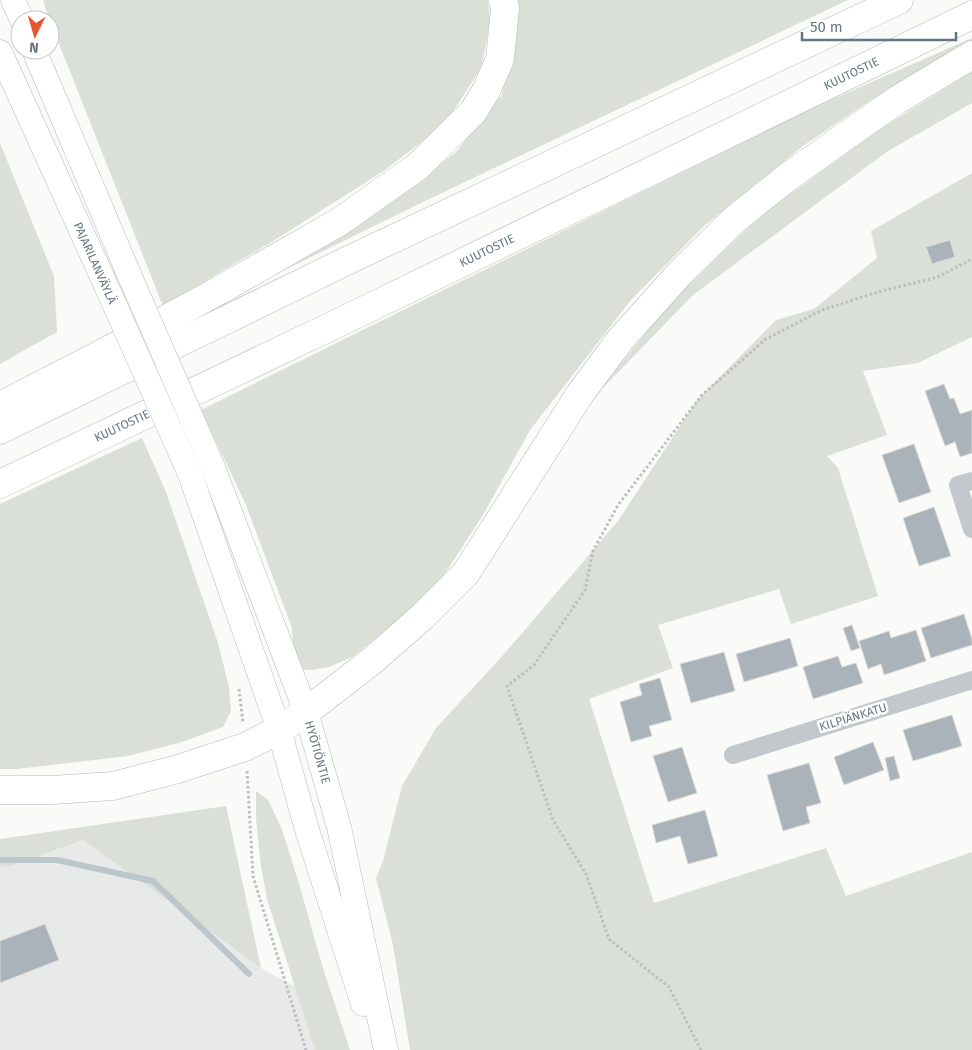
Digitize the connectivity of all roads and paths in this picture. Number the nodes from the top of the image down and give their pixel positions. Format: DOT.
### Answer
graph roads {
  1 [pos="503,0"];
  2 [pos="899,0"];
  3 [pos="972,15"];
  4 [pos="0,52"];
  5 [pos="972,55"];
  6 [pos="38,60"];
  7 [pos="972,258"];
  8 [pos="0,406"];
  9 [pos="0,430"];
  10 [pos="972,481"];
  11 [pos="0,484"];
  12 [pos="972,529"];
  13 [pos="972,680"];
  14 [pos="306,712"];
  15 [pos="278,730"];
  16 [pos="733,755"];
  17 [pos="0,790"];
  18 [pos="378,1050"];
  19 [pos="386,1050"];
  20 [pos="701,1050"];
  1 -- 8 [label="highway"];
  2 -- 9 [label="highway"];
  3 -- 11 [label="highway, KUUTOSTIE"];
  4 -- 15 [label="main road, PAJARILANVÄYLÄ, bridge"];
  5 -- 14 [label="highway"];
  6 -- 14 [label="main road, HYÖTIÖNTIE, bridge"];
  7 -- 20 [label="path"];
  10 -- 12 [label="street"];
  13 -- 16 [label="street, KILPIÄNKATU"];
  14 -- 15 [label="highway"];
  14 -- 19 [label="main road, HYÖTIÖNTIE"];
  15 -- 17 [label="highway"];
  15 -- 18 [label="main road"];
}
